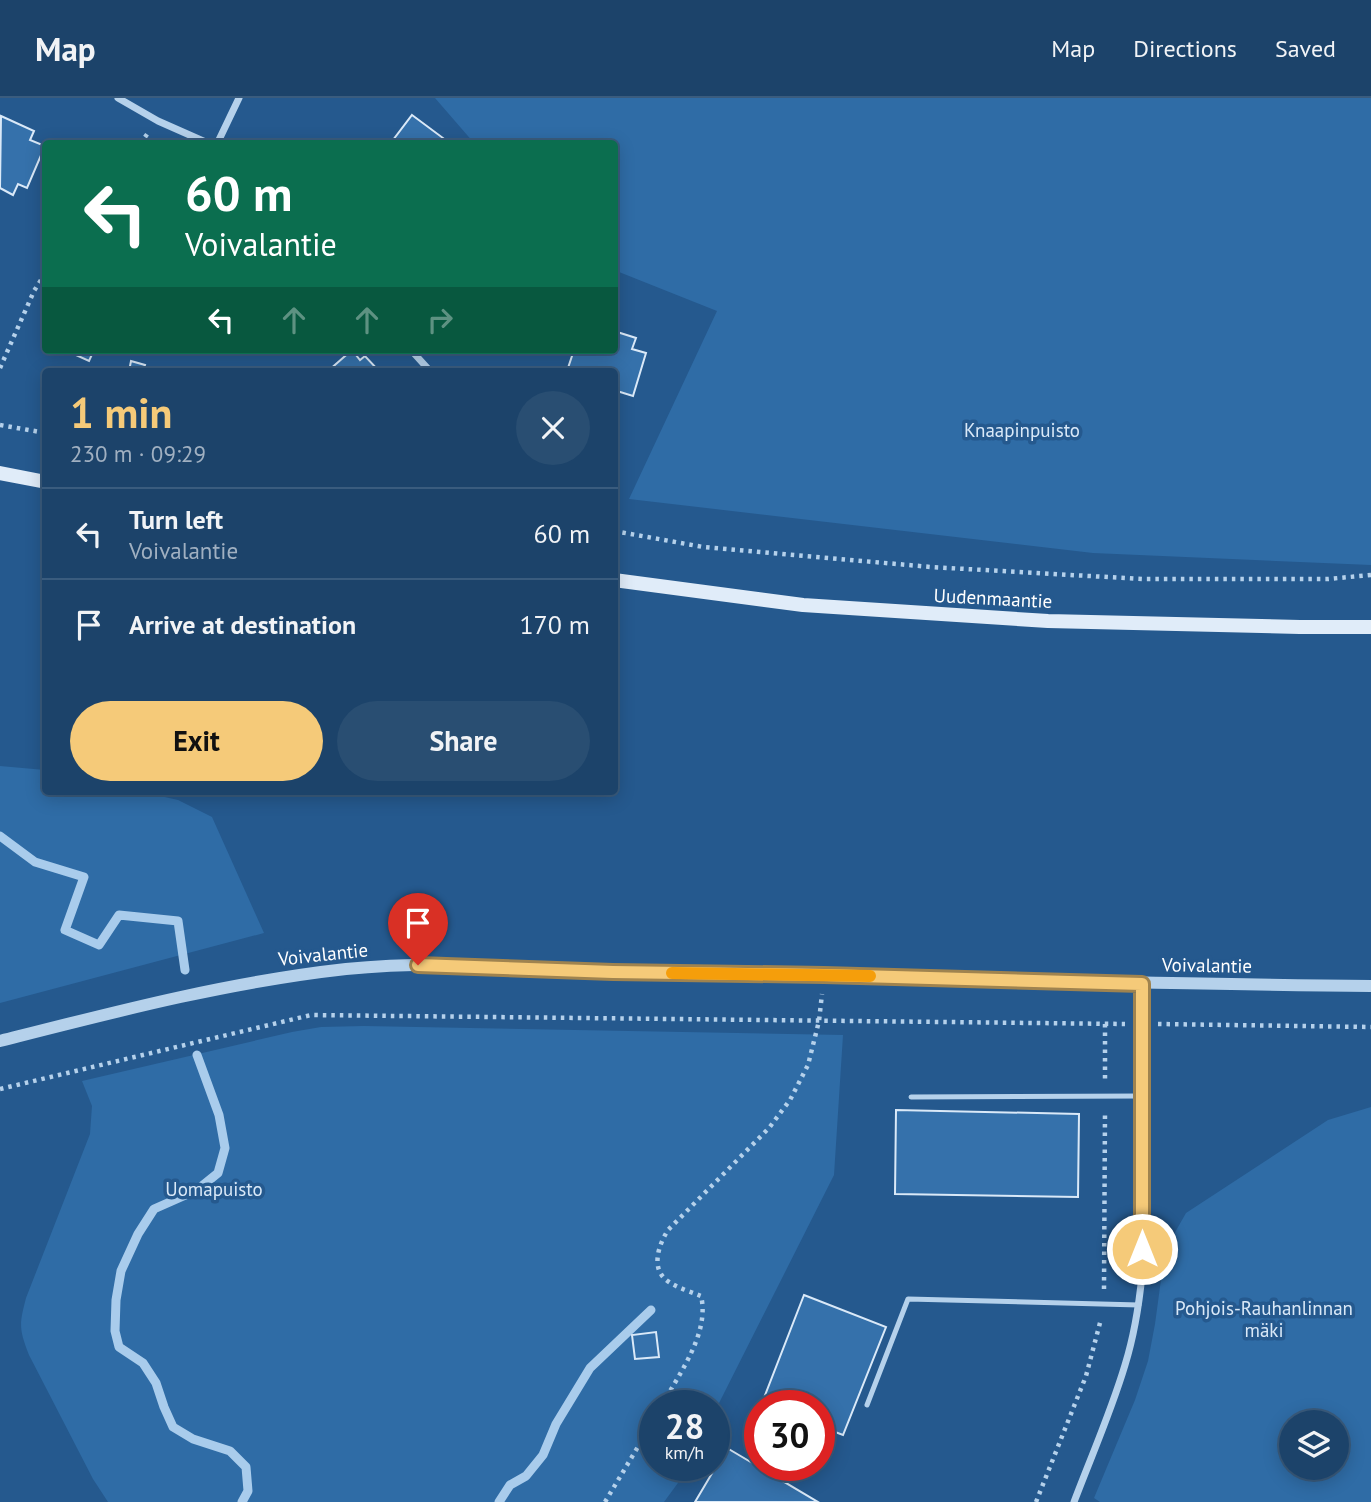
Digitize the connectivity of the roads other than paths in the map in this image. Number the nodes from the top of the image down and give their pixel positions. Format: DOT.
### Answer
graph roads {
  1 [pos="118,98"];
  2 [pos="239,98"];
  3 [pos="201,140"];
  4 [pos="219,140"];
  5 [pos="415,354"];
  6 [pos="427,368"];
  7 [pos="0,473"];
  8 [pos="42,481"];
  9 [pos="618,581"];
  10 [pos="1371,627"];
  11 [pos="1142,984"];
  12 [pos="1371,986"];
  13 [pos="0,1041"];
  14 [pos="1142,1096"];
  15 [pos="911,1097"];
  16 [pos="1139,1305"];
  17 [pos="867,1405"];
  18 [pos="1074,1502"];
  1 -- 3 [label="street"];
  2 -- 4 [label="street"];
  5 -- 6 [label="street"];
  7 -- 8 [label="main road"];
  9 -- 10 [label="main road, Uudenmaantie"];
  11 -- 12 [label="street, Voivalantie"];
  11 -- 13 [label="street, Voivalantie"];
  11 -- 14 [label="street"];
  14 -- 15 [label="lane"];
  14 -- 16 [label="street"];
  16 -- 17 [label="lane"];
  16 -- 18 [label="street"];
}
